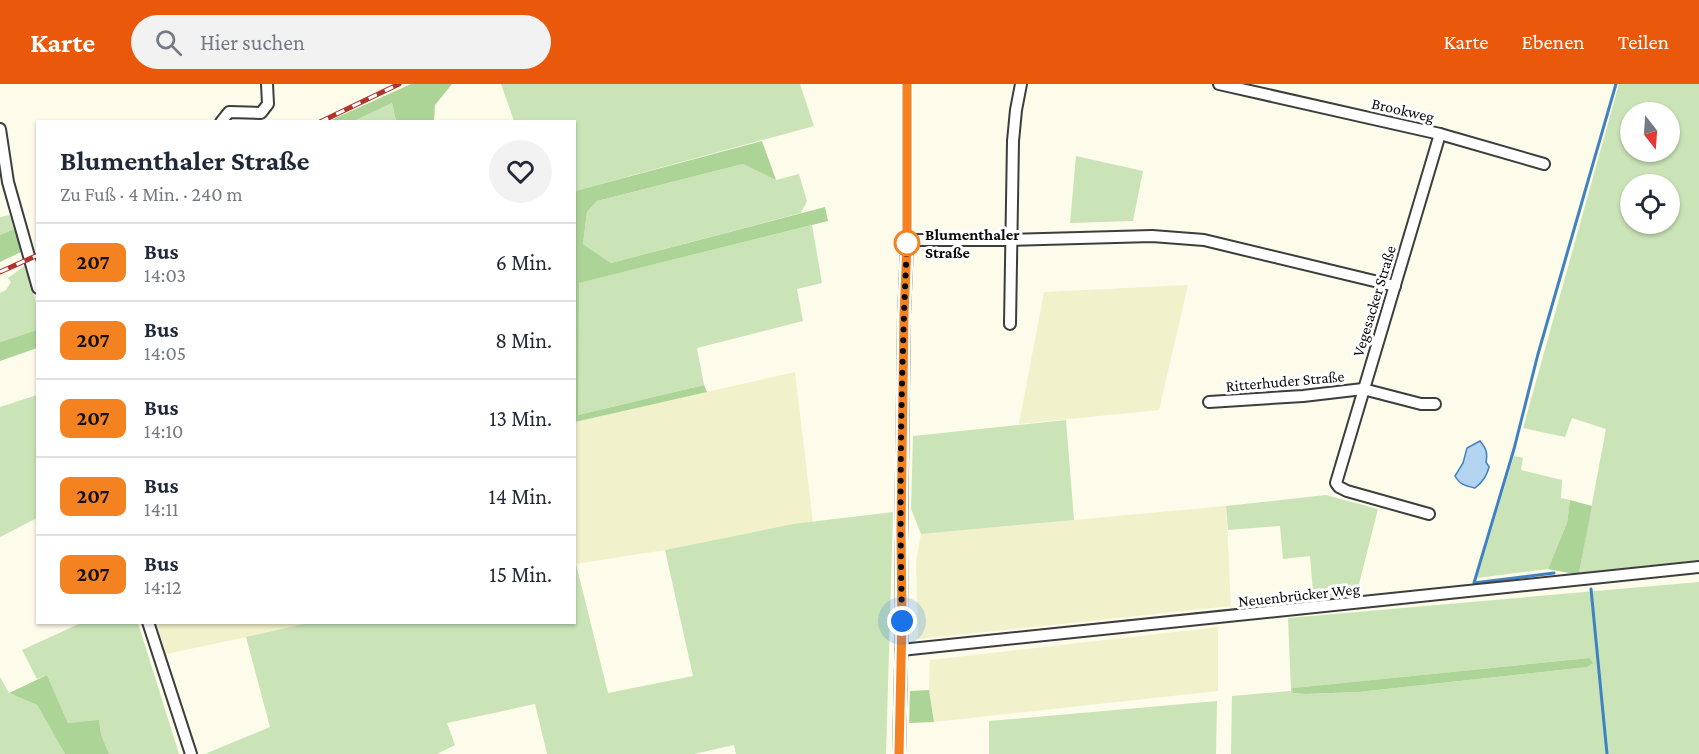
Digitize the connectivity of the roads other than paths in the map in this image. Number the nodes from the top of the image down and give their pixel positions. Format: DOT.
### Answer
graph roads {
  1 [pos="267,84"];
  2 [pos="907,84"];
  3 [pos="1021,84"];
  4 [pos="1219,84"];
  5 [pos="1239,86"];
  6 [pos="223,120"];
  7 [pos="0,129"];
  8 [pos="1440,134"];
  9 [pos="1544,164"];
  10 [pos="907,240"];
  11 [pos="1011,240"];
  12 [pos="36,281"];
  13 [pos="1395,286"];
  14 [pos="1010,324"];
  15 [pos="1363,389"];
  16 [pos="1209,402"];
  17 [pos="1435,404"];
  18 [pos="1429,514"];
  19 [pos="1699,567"];
  20 [pos="149,624"];
  21 [pos="901,650"];
  22 [pos="191,754"];
  23 [pos="899,754"];
  1 -- 6 [label="street"];
  2 -- 10 [label="street"];
  3 -- 11 [label="street"];
  4 -- 5 [label="street, Brookweg"];
  5 -- 8 [label="street, Brookweg"];
  7 -- 12 [label="street"];
  8 -- 9 [label="street, Brookweg"];
  8 -- 13 [label="street, Vegesacker Straße"];
  10 -- 11 [label="street"];
  10 -- 21 [label="street"];
  11 -- 13 [label="street"];
  11 -- 14 [label="street"];
  13 -- 15 [label="street, Vegesacker Straße"];
  15 -- 16 [label="street, Ritterhuder Straße"];
  15 -- 17 [label="street"];
  15 -- 18 [label="street, Vegesacker Straße"];
  19 -- 21 [label="street, Neuenbrücker Weg"];
  20 -- 22 [label="street"];
  21 -- 23 [label="street"];
}
